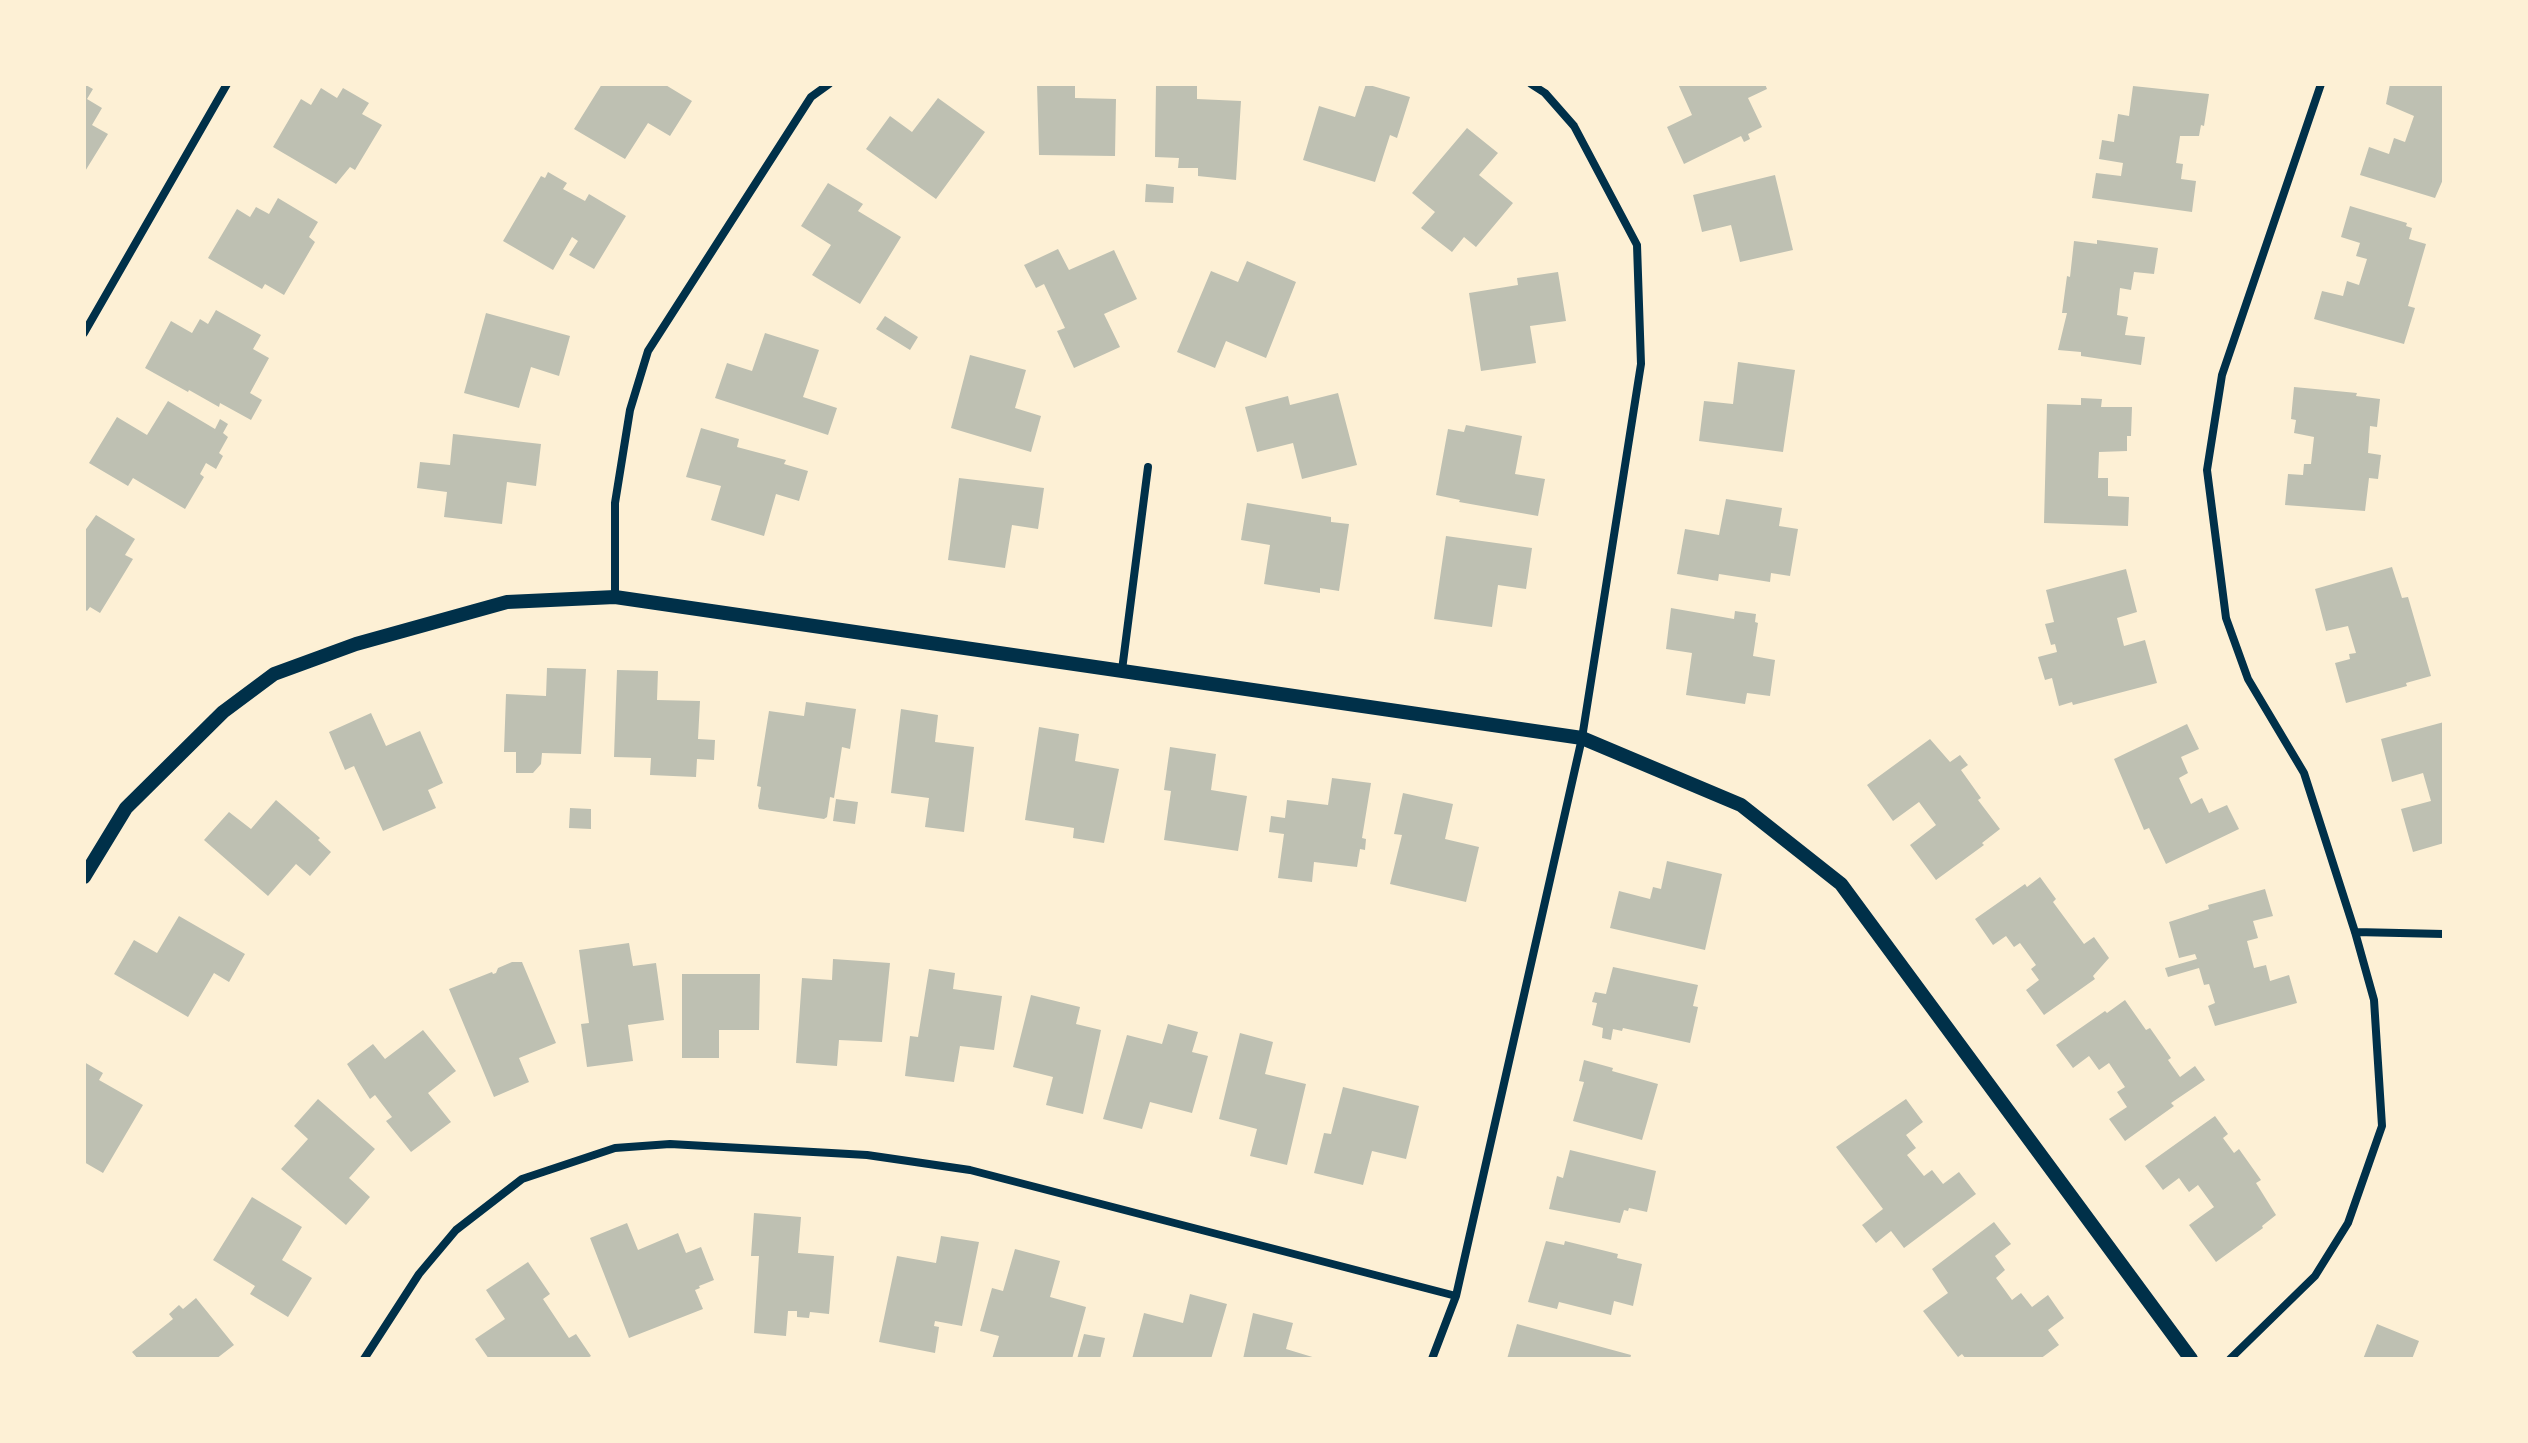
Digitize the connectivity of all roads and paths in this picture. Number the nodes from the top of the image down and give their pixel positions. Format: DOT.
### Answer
graph roads {
  1 [pos="227,84"];
  2 [pos="829,84"];
  3 [pos="1531,84"];
  4 [pos="2321,84"];
  5 [pos="84,333"];
  6 [pos="1148,467"];
  7 [pos="615,597"];
  8 [pos="1122,670"];
  9 [pos="1582,738"];
  10 [pos="84,877"];
  11 [pos="2355,932"];
  12 [pos="2444,934"];
  13 [pos="1456,1296"];
  14 [pos="364,1359"];
  15 [pos="1432,1359"];
  16 [pos="2191,1359"];
  17 [pos="2230,1359"];
  1 -- 5 [label="street"];
  2 -- 7 [label="street"];
  3 -- 9 [label="street"];
  4 -- 11 [label="street"];
  6 -- 8 [label="street"];
  7 -- 8 [label="street"];
  7 -- 10 [label="street"];
  8 -- 9 [label="street"];
  9 -- 13 [label="street"];
  9 -- 16 [label="street"];
  11 -- 12 [label="street"];
  11 -- 17 [label="street"];
  13 -- 14 [label="street"];
  13 -- 15 [label="street"];
}
